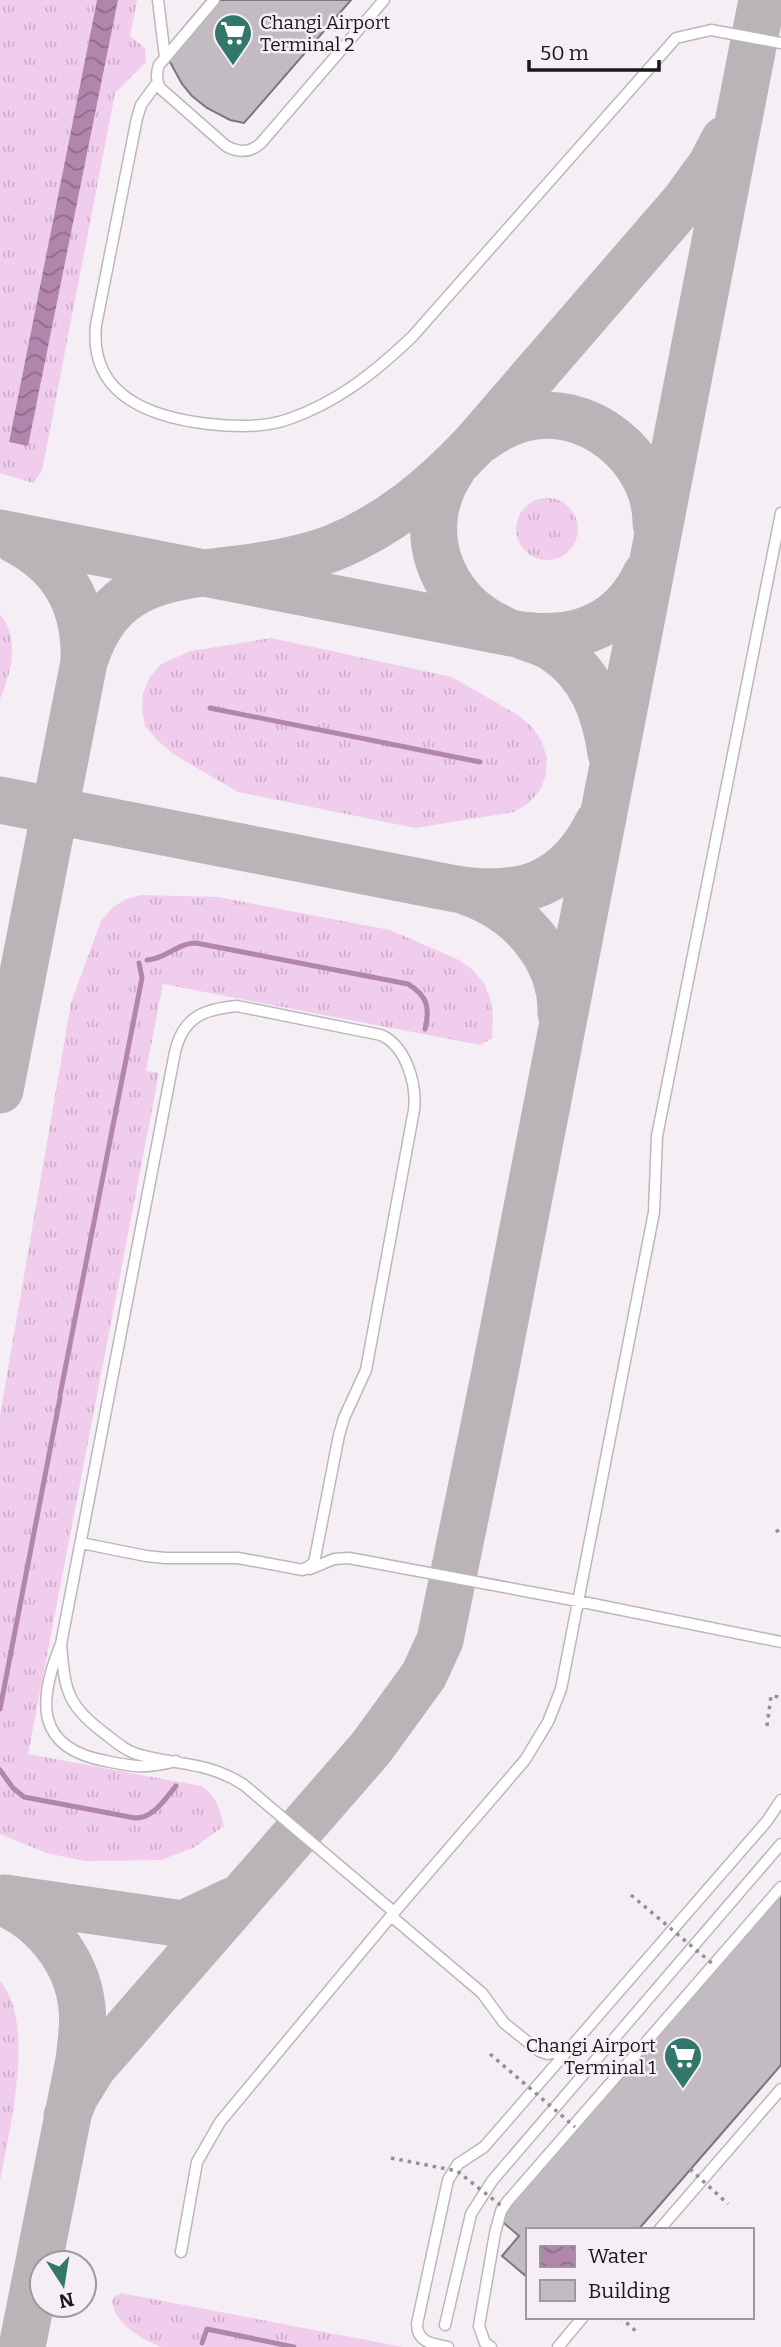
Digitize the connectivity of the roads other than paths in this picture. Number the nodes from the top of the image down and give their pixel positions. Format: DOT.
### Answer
graph roads {
  1 [pos="158,0"];
  2 [pos="214,0"];
  3 [pos="384,0"];
  4 [pos="781,43"];
  5 [pos="164,57"];
  6 [pos="157,83"];
  7 [pos="781,513"];
  8 [pos="81,1543"];
  9 [pos="303,1570"];
  10 [pos="578,1601"];
  11 [pos="781,1642"];
  12 [pos="61,1644"];
  13 [pos="176,1761"];
  14 [pos="781,1800"];
  15 [pos="781,1844"];
  16 [pos="781,1887"];
  17 [pos="393,1914"];
  18 [pos="571,2048"];
  19 [pos="781,2090"];
  20 [pos="661,2228"];
  21 [pos="181,2252"];
  22 [pos="581,2319"];
  23 [pos="445,2325"];
  24 [pos="448,2347"];
  25 [pos="491,2347"];
  26 [pos="558,2347"];
  1 -- 5 [label="lane"];
  2 -- 5 [label="lane"];
  3 -- 6 [label="lane"];
  4 -- 6 [label="lane"];
  5 -- 6 [label="lane"];
  7 -- 10 [label="lane"];
  8 -- 9 [label="lane"];
  8 -- 9 [label="lane"];
  8 -- 12 [label="lane"];
  9 -- 10 [label="lane"];
  10 -- 11 [label="lane"];
  10 -- 17 [label="lane"];
  12 -- 13 [label="lane"];
  12 -- 13 [label="lane"];
  13 -- 17 [label="lane"];
  14 -- 18 [label="lane"];
  15 -- 23 [label="lane"];
  16 -- 25 [label="lane"];
  17 -- 18 [label="lane"];
  17 -- 21 [label="lane"];
  18 -- 24 [label="lane"];
  19 -- 20 [label="lane"];
  22 -- 26 [label="lane"];
}
